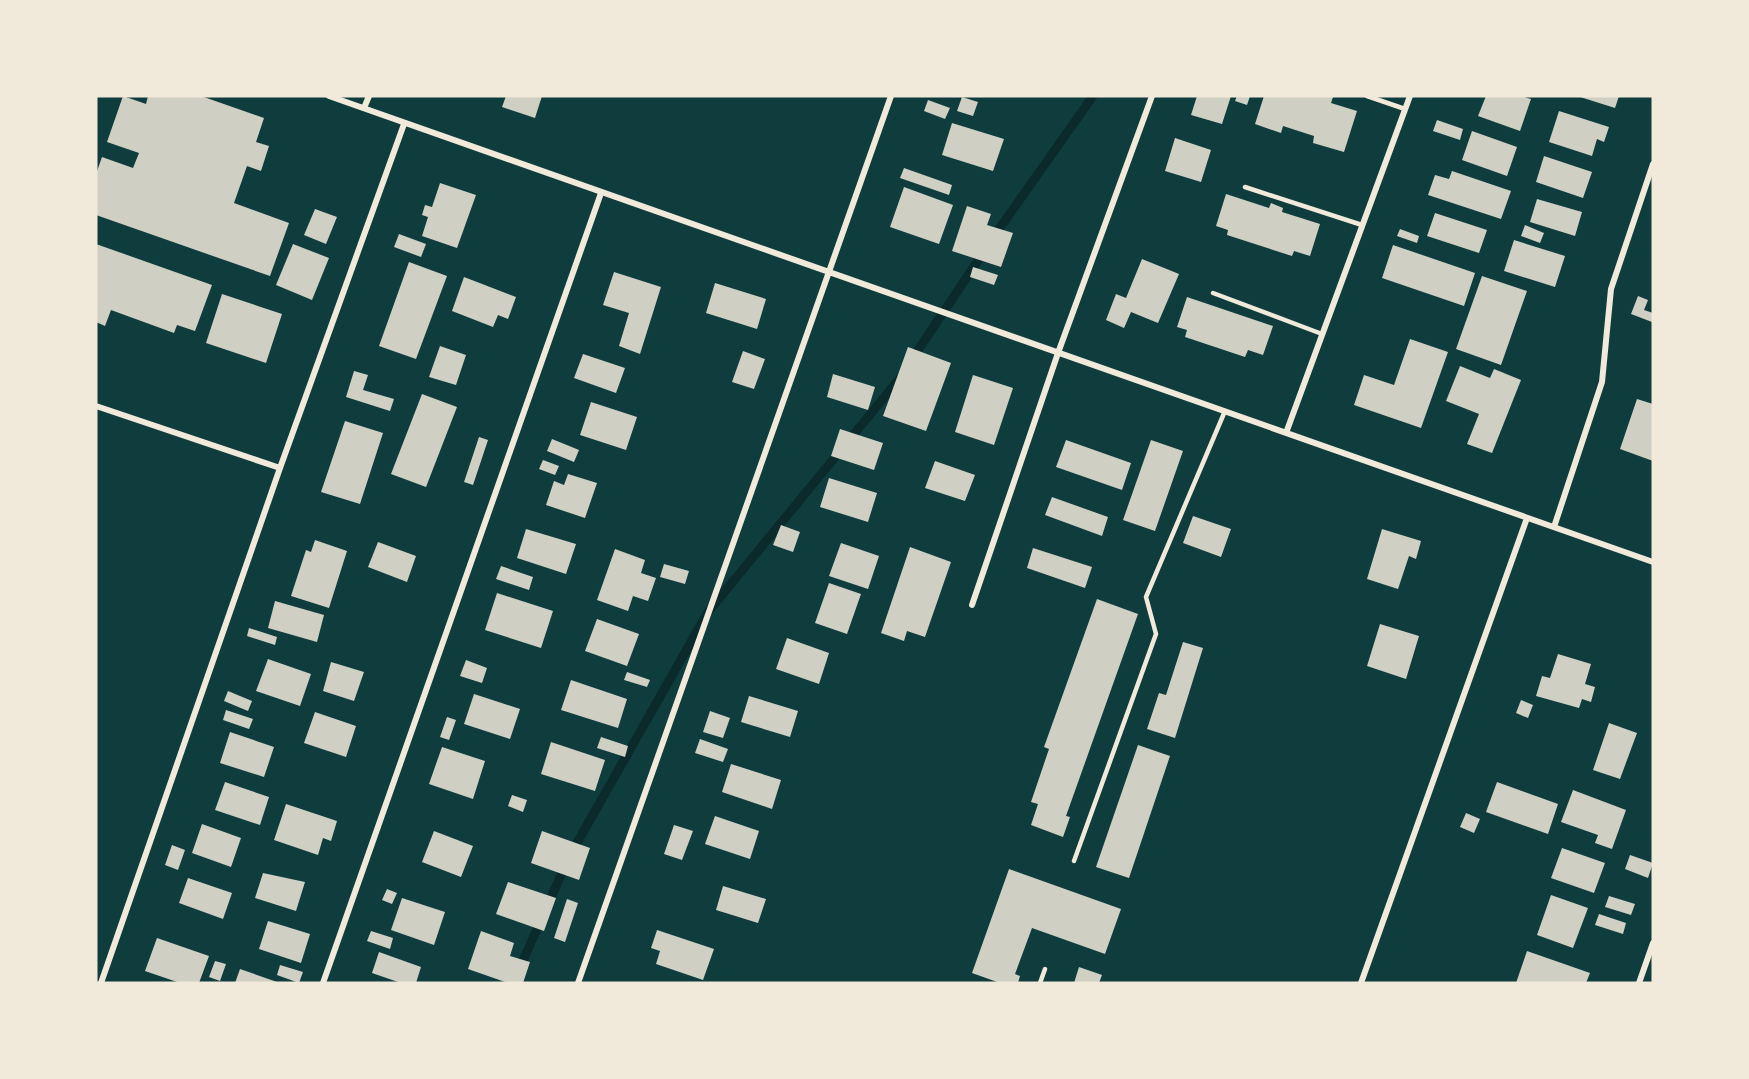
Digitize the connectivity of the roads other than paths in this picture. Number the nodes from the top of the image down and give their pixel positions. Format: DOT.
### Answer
graph roads {
  1 [pos="329,96"];
  2 [pos="369,96"];
  3 [pos="891,96"];
  4 [pos="1152,96"];
  5 [pos="1367,96"];
  6 [pos="1410,96"];
  7 [pos="364,108"];
  8 [pos="1405,109"];
  9 [pos="404,124"];
  10 [pos="1653,164"];
  11 [pos="1245,187"];
  12 [pos="601,193"];
  13 [pos="1362,225"];
  14 [pos="830,273"];
  15 [pos="1213,293"];
  16 [pos="1322,334"];
  17 [pos="1058,353"];
  18 [pos="96,406"];
  19 [pos="1225,411"];
  20 [pos="1286,433"];
  21 [pos="279,468"];
  22 [pos="1527,518"];
  23 [pos="1554,528"];
  24 [pos="1653,562"];
  25 [pos="972,605"];
  26 [pos="1074,861"];
  27 [pos="1653,943"];
  28 [pos="1045,969"];
  29 [pos="101,983"];
  30 [pos="323,983"];
  31 [pos="578,983"];
  32 [pos="1040,983"];
  33 [pos="1361,983"];
  34 [pos="1639,983"];
  1 -- 7 [label="street"];
  2 -- 7 [label="street"];
  3 -- 14 [label="street"];
  4 -- 17 [label="street"];
  5 -- 8 [label="lane"];
  6 -- 8 [label="street"];
  7 -- 9 [label="street"];
  8 -- 13 [label="street"];
  9 -- 12 [label="street"];
  9 -- 21 [label="street"];
  10 -- 23 [label="street"];
  11 -- 13 [label="lane"];
  12 -- 14 [label="street"];
  12 -- 30 [label="street"];
  13 -- 16 [label="street"];
  14 -- 17 [label="street"];
  14 -- 31 [label="street"];
  15 -- 16 [label="lane"];
  16 -- 20 [label="street"];
  17 -- 19 [label="street"];
  17 -- 25 [label="street"];
  18 -- 21 [label="street"];
  19 -- 20 [label="street"];
  19 -- 26 [label="lane"];
  20 -- 22 [label="street"];
  21 -- 29 [label="street"];
  22 -- 23 [label="street"];
  22 -- 33 [label="street"];
  23 -- 24 [label="street"];
  27 -- 34 [label="street"];
  28 -- 32 [label="lane"];
}
